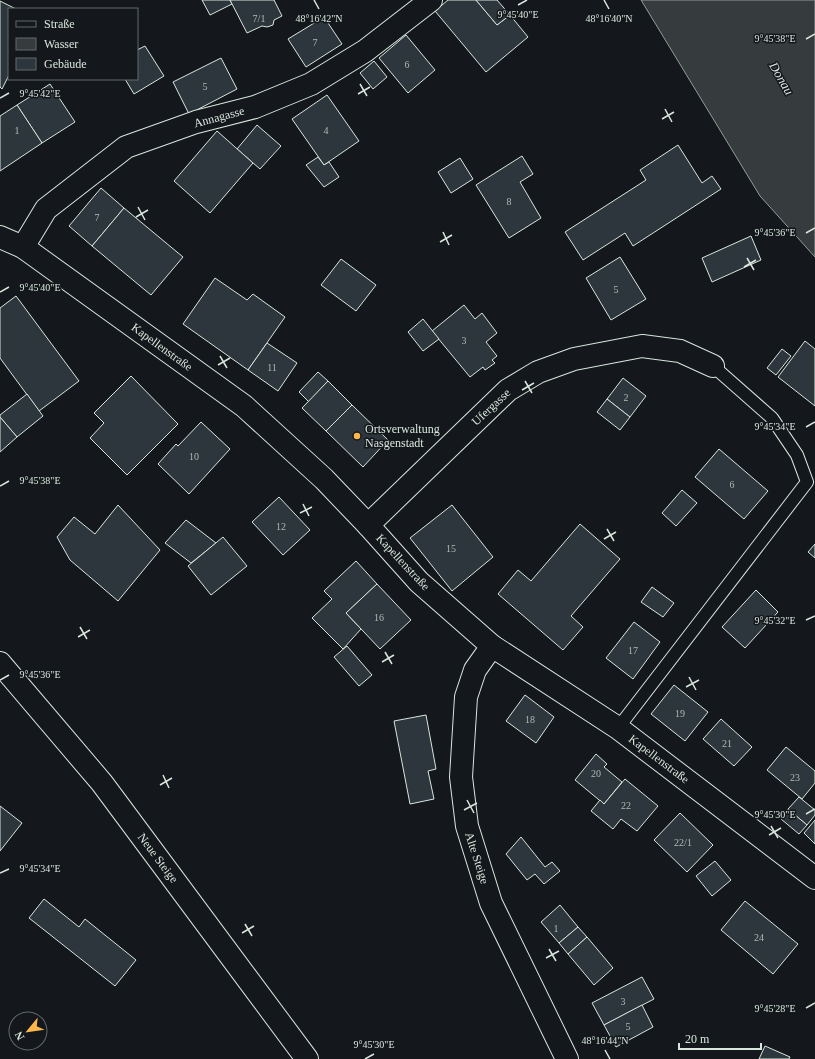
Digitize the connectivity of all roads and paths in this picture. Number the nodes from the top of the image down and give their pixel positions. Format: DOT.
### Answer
graph roads {
  1 [pos="431,0"];
  2 [pos="0,236"];
  3 [pos="23,247"];
  4 [pos="713,366"];
  5 [pos="368,525"];
  6 [pos="492,646"];
  7 [pos="0,663"];
  8 [pos="618,728"];
  9 [pos="815,878"];
  10 [pos="307,1059"];
  11 [pos="567,1059"];
  1 -- 3 [label="street, Annagasse"];
  2 -- 3 [label="street, Kapellenstraße"];
  3 -- 5 [label="street, Kapellenstraße"];
  4 -- 5 [label="street, Ufergasse"];
  4 -- 8 [label="lane"];
  5 -- 6 [label="street, Kapellenstraße"];
  6 -- 8 [label="street, Kapellenstraße"];
  6 -- 11 [label="street, Alte Steige"];
  7 -- 10 [label="street, Neue Steige"];
  8 -- 9 [label="street, Kapellenstraße"];
}
